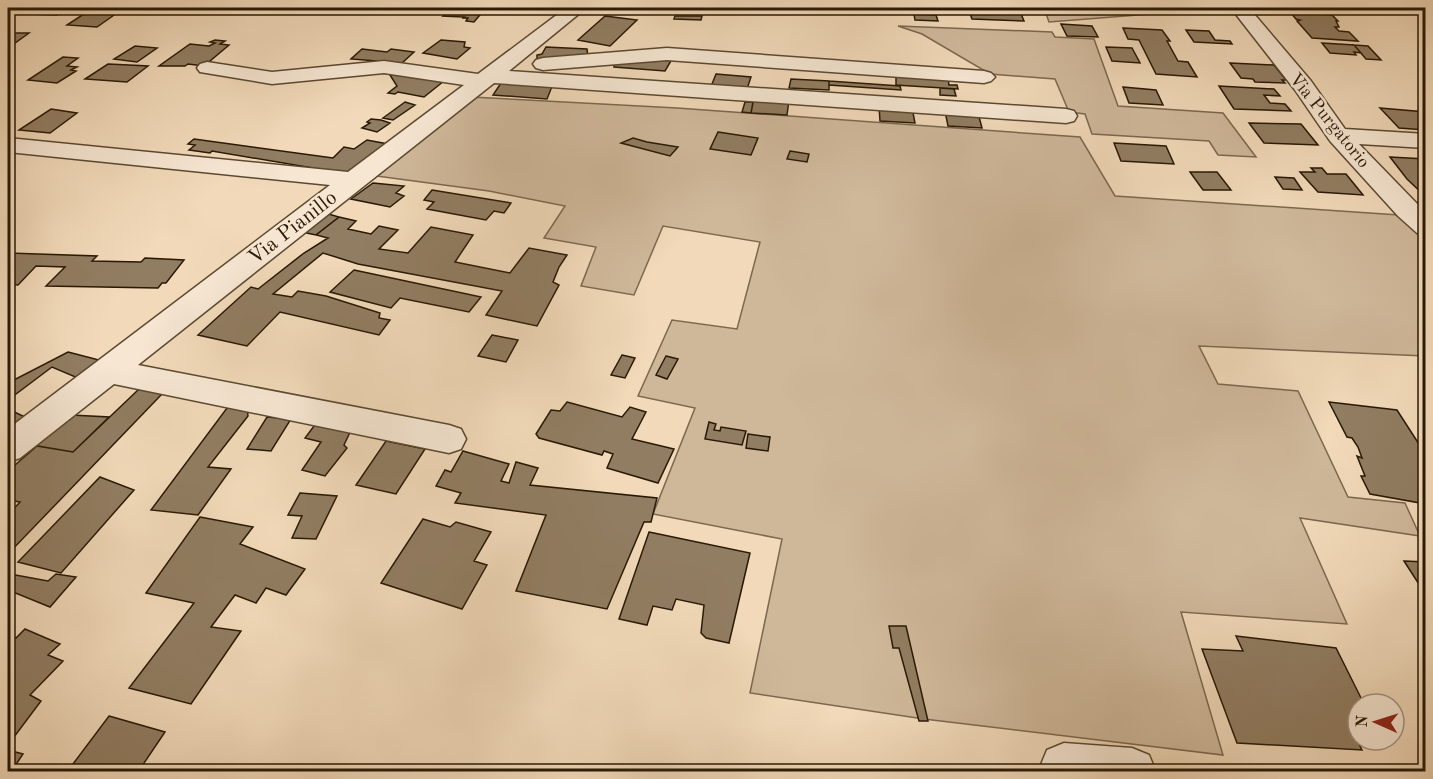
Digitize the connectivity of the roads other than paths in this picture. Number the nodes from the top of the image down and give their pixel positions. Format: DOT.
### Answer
graph roads {
  1 [pos="577,8"];
  2 [pos="1240,8"];
  3 [pos="207,68"];
  4 [pos="491,73"];
  5 [pos="984,77"];
  6 [pos="1066,116"];
  7 [pos="1338,136"];
  8 [pos="1425,141"];
  9 [pos="8,145"];
  10 [pos="352,180"];
  11 [pos="1425,227"];
  12 [pos="107,371"];
  13 [pos="449,439"];
  14 [pos="8,448"];
  15 [pos="1064,766"];
  16 [pos="1132,771"];
  1 -- 4 [label="street, Via Pianillo"];
  2 -- 7 [label="street, Via Purgatorio"];
  3 -- 4 [label="street"];
  4 -- 5 [label="street"];
  4 -- 6 [label="street"];
  4 -- 10 [label="street, Via Pianillo"];
  7 -- 8 [label="street"];
  7 -- 11 [label="street, Via Purgatorio"];
  9 -- 10 [label="street"];
  10 -- 12 [label="street, Via Pianillo"];
  12 -- 13 [label="street"];
  12 -- 14 [label="street, Via Pianillo"];
  15 -- 16 [label="street"];
}
